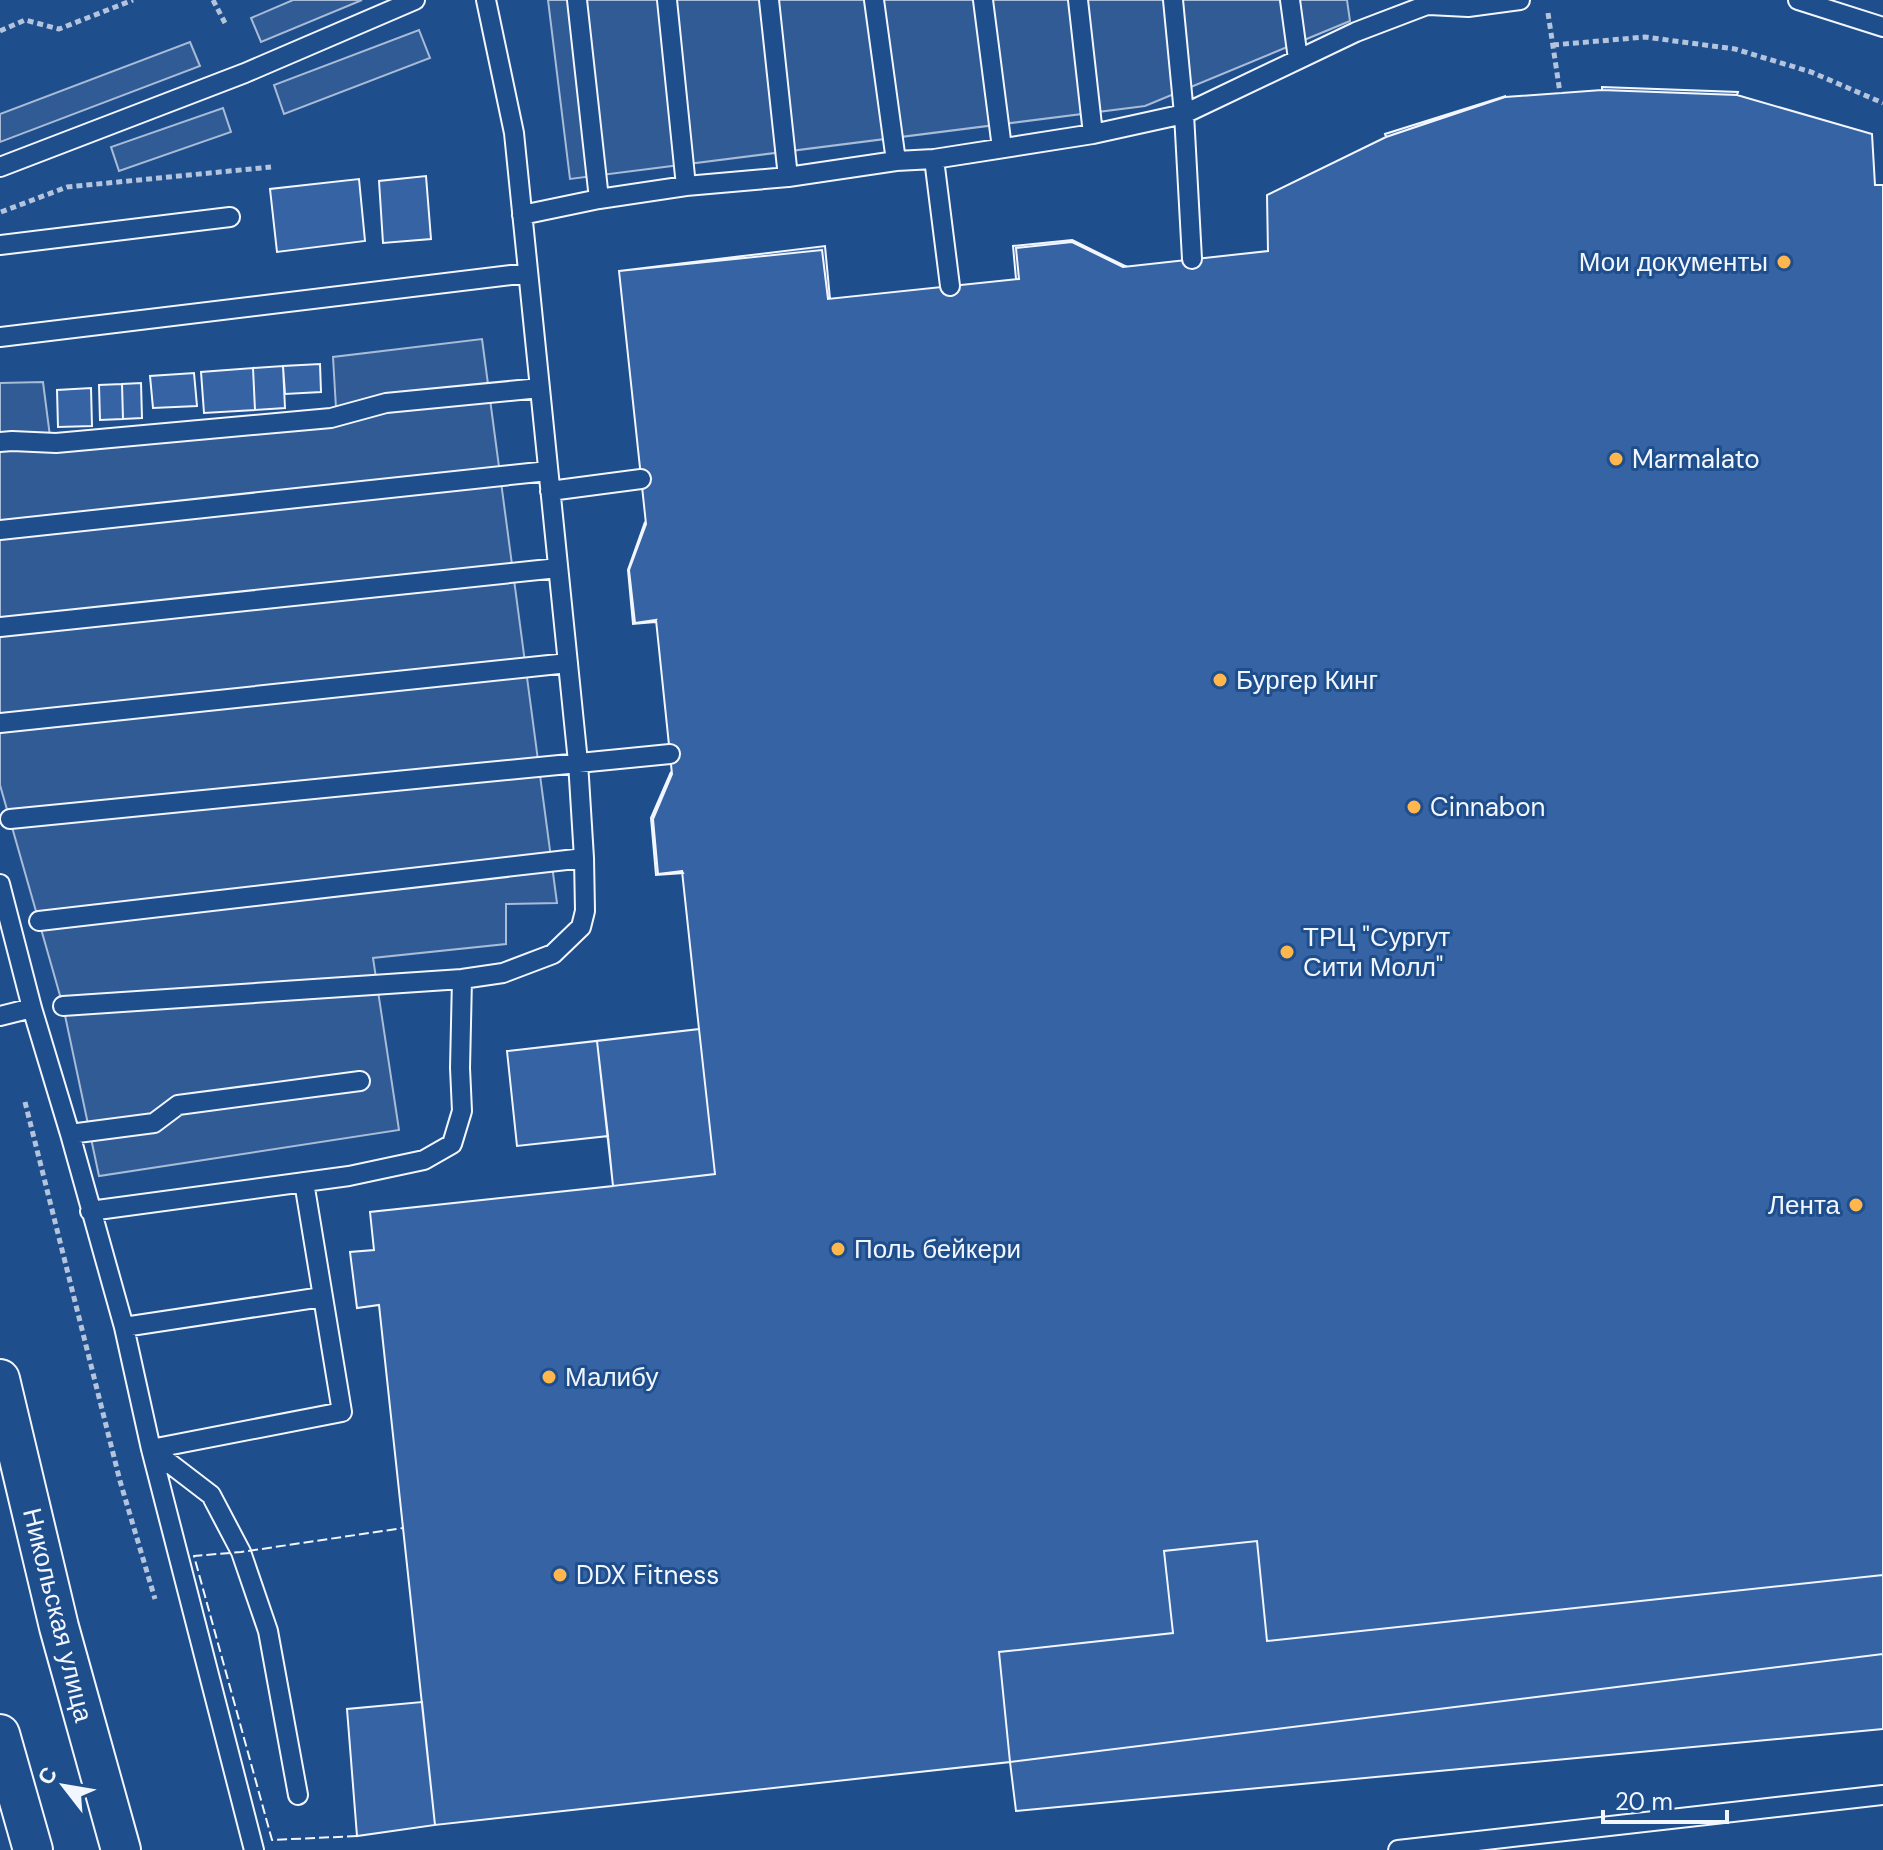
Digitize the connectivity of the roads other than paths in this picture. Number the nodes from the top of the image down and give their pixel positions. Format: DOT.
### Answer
graph roads {
  1 [pos="415,0"];
  2 [pos="486,0"];
  3 [pos="577,0"];
  4 [pos="667,0"];
  5 [pos="769,0"];
  6 [pos="874,0"];
  7 [pos="983,0"];
  8 [pos="1078,0"];
  9 [pos="1173,0"];
  10 [pos="1290,0"];
  11 [pos="1520,0"];
  12 [pos="1802,1"];
  13 [pos="1433,2"];
  14 [pos="1883,27"];
  15 [pos="1298,59"];
  16 [pos="1184,114"];
  17 [pos="1093,134"];
  18 [pos="1002,148"];
  19 [pos="934,159"];
  20 [pos="896,161"];
  21 [pos="0,167"];
  22 [pos="788,177"];
  23 [pos="686,186"];
  24 [pos="599,199"];
  25 [pos="522,215"];
  26 [pos="230,217"];
  27 [pos="0,245"];
  28 [pos="1192,259"];
  29 [pos="528,273"];
  30 [pos="950,286"];
  31 [pos="0,337"];
  32 [pos="540,388"];
  33 [pos="0,442"];
  34 [pos="548,471"];
  35 [pos="641,479"];
  36 [pos="550,491"];
  37 [pos="0,530"];
  38 [pos="558,568"];
  39 [pos="0,627"];
  40 [pos="568,663"];
  41 [pos="0,723"];
  42 [pos="670,754"];
  43 [pos="578,762"];
  44 [pos="10,819"];
  45 [pos="584,858"];
  46 [pos="0,884"];
  47 [pos="39,921"];
  48 [pos="462,979"];
  49 [pos="63,1006"];
  50 [pos="32,1008"];
  51 [pos="0,1016"];
  52 [pos="360,1081"];
  53 [pos="70,1134"];
  54 [pos="304,1182"];
  55 [pos="90,1211"];
  56 [pos="322,1297"];
  57 [pos="124,1327"];
  58 [pos="0,1379"];
  59 [pos="151,1449"];
  60 [pos="0,1734"];
  61 [pos="298,1795"];
  62 [pos="1883,1795"];
  63 [pos="33,1850"];
  64 [pos="121,1850"];
  65 [pos="254,1850"];
  66 [pos="1398,1850"];
  1 -- 21 [label="lane"];
  2 -- 25 [label="lane"];
  3 -- 24 [label="lane"];
  4 -- 23 [label="lane"];
  5 -- 22 [label="lane"];
  6 -- 20 [label="lane"];
  7 -- 18 [label="lane"];
  8 -- 17 [label="lane"];
  9 -- 16 [label="lane"];
  10 -- 15 [label="lane"];
  11 -- 13 [label="lane"];
  12 -- 14 [label="lane"];
  13 -- 15 [label="lane"];
  15 -- 16 [label="lane"];
  16 -- 17 [label="lane"];
  16 -- 28 [label="lane"];
  17 -- 18 [label="lane"];
  18 -- 19 [label="lane"];
  19 -- 20 [label="lane"];
  19 -- 30 [label="lane"];
  20 -- 22 [label="lane"];
  22 -- 23 [label="lane"];
  23 -- 24 [label="lane"];
  24 -- 25 [label="lane"];
  25 -- 29 [label="lane"];
  26 -- 27 [label="lane"];
  29 -- 31 [label="lane"];
  29 -- 32 [label="lane"];
  32 -- 33 [label="lane"];
  32 -- 34 [label="lane"];
  34 -- 36 [label="lane"];
  34 -- 37 [label="lane"];
  35 -- 36 [label="lane"];
  36 -- 38 [label="lane"];
  38 -- 39 [label="lane"];
  38 -- 40 [label="lane"];
  40 -- 41 [label="lane"];
  40 -- 43 [label="lane"];
  42 -- 43 [label="lane"];
  43 -- 44 [label="lane"];
  43 -- 45 [label="lane"];
  45 -- 47 [label="lane"];
  45 -- 48 [label="lane"];
  46 -- 50 [label="lane"];
  48 -- 49 [label="lane"];
  48 -- 54 [label="lane"];
  50 -- 51 [label="lane"];
  50 -- 53 [label="lane"];
  52 -- 53 [label="lane"];
  53 -- 55 [label="lane"];
  54 -- 55 [label="lane"];
  54 -- 56 [label="lane"];
  55 -- 57 [label="lane"];
  56 -- 57 [label="lane"];
  56 -- 59 [label="lane"];
  57 -- 59 [label="lane"];
  58 -- 64 [label="street, Никольская улица"];
  59 -- 61 [label="lane"];
  59 -- 65 [label="lane"];
  60 -- 63 [label="street"];
  62 -- 66 [label="lane"];
}
